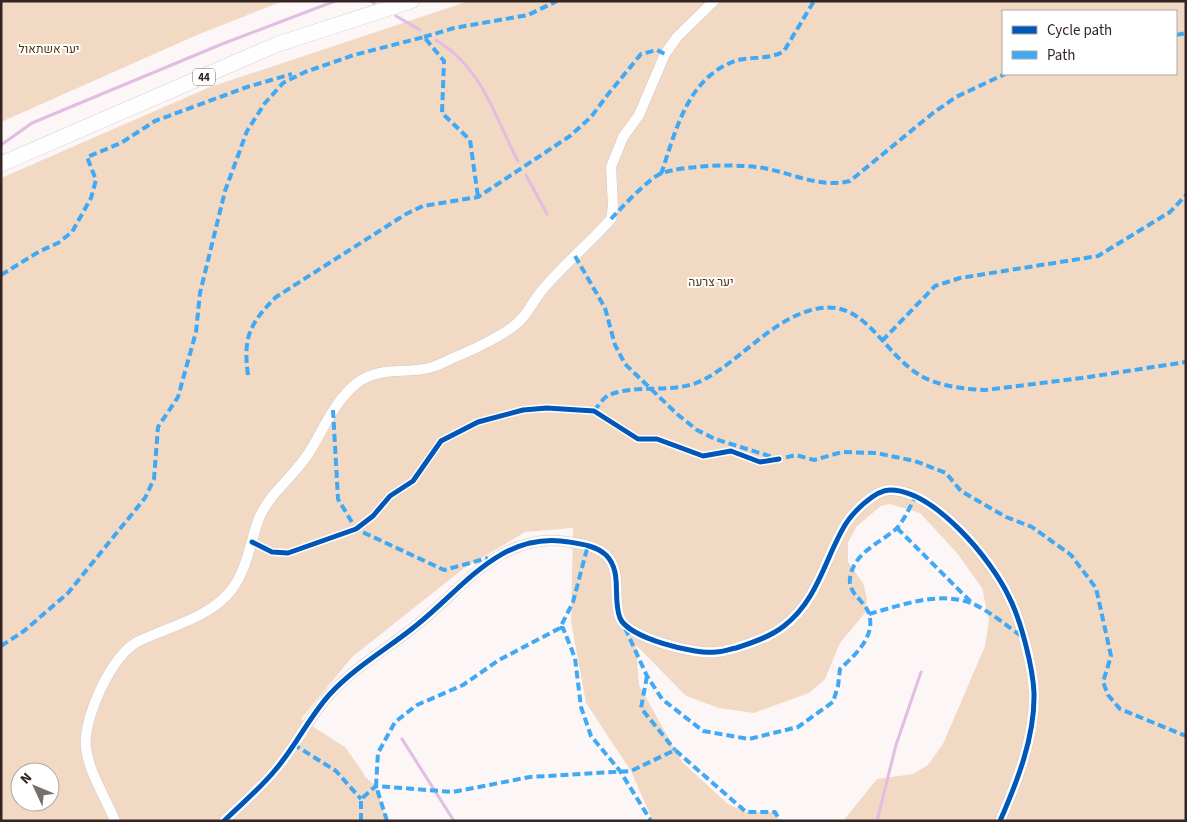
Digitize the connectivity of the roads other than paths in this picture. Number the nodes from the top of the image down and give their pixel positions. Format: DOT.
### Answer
graph roads {
  1 [pos="411,1"];
  2 [pos="714,1"];
  3 [pos="1,164"];
  4 [pos="115,821"];
  5 [pos="224,821"];
  6 [pos="1000,821"];
  1 -- 3 [label="highway, 44"];
  2 -- 4 [label="street"];
  5 -- 6 [label="street"];
}
